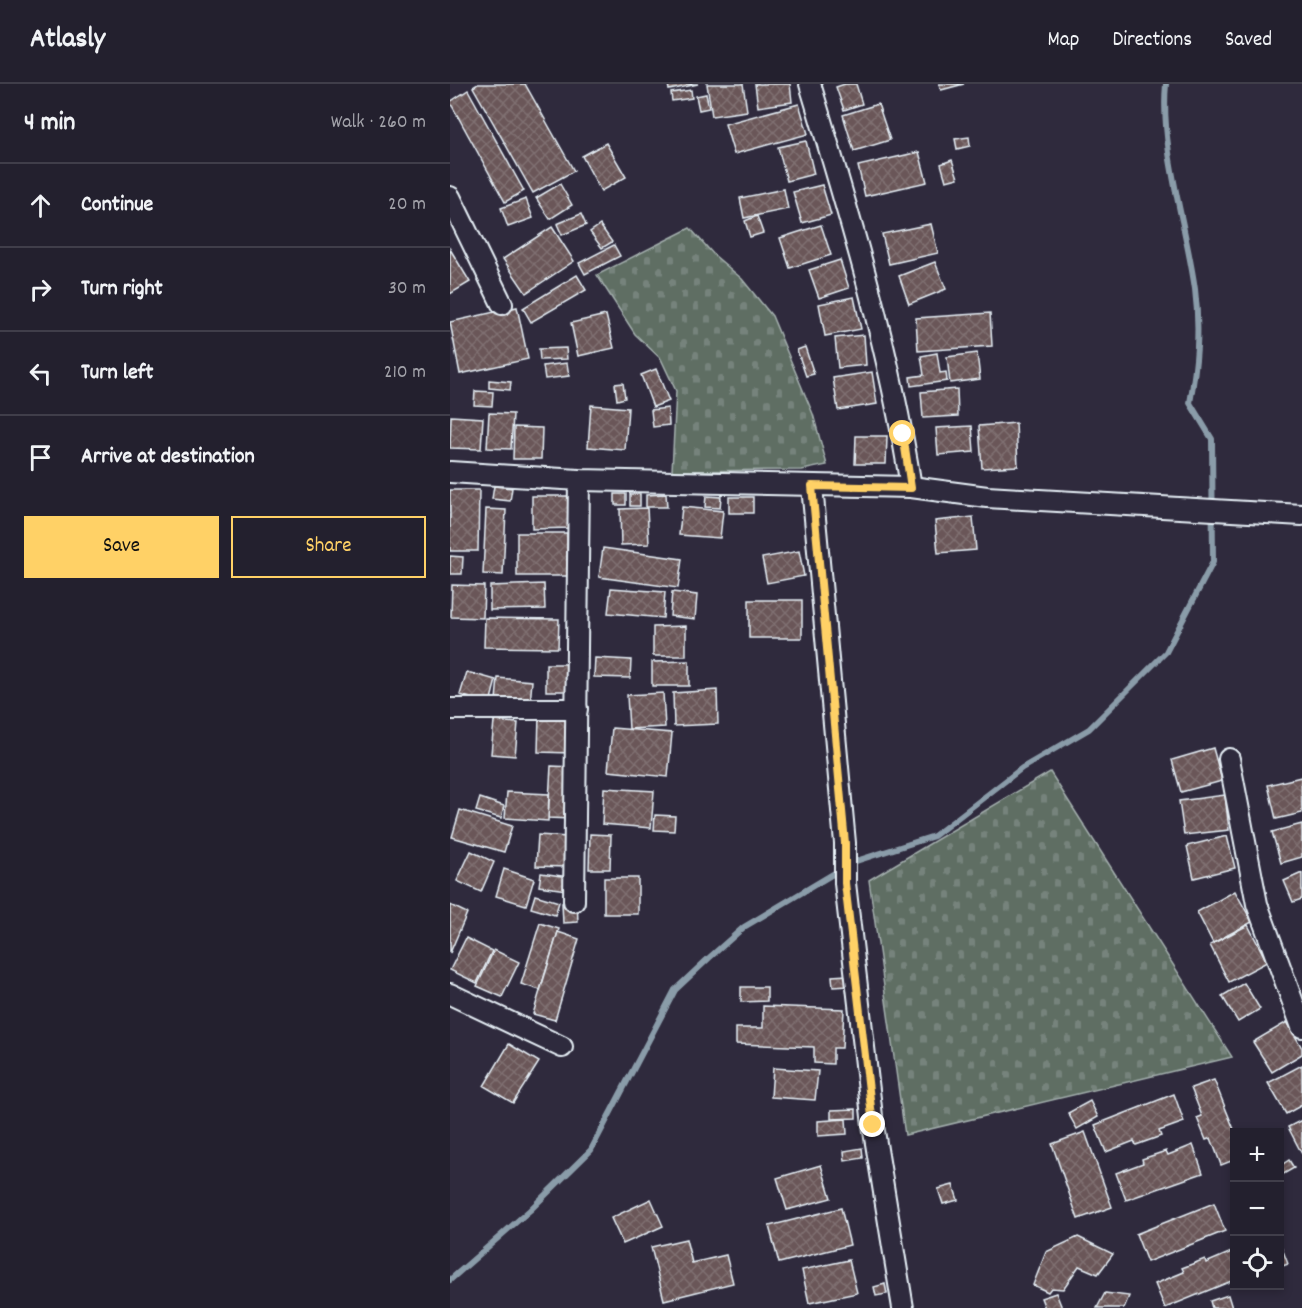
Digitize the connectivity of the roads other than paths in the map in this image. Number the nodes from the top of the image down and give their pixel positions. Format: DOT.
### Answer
graph roads {
  1 [pos="810,84"];
  2 [pos="450,197"];
  3 [pos="502,304"];
  4 [pos="450,472"];
  5 [pos="579,480"];
  6 [pos="812,486"];
  7 [pos="911,488"];
  8 [pos="1302,515"];
  9 [pos="450,709"];
  10 [pos="577,709"];
  11 [pos="1229,759"];
  12 [pos="574,901"];
  13 [pos="450,994"];
  14 [pos="1302,1027"];
  15 [pos="562,1047"];
  16 [pos="903,1308"];
  1 -- 7 [label="street"];
  2 -- 3 [label="street"];
  4 -- 5 [label="street"];
  5 -- 6 [label="street"];
  5 -- 10 [label="street"];
  6 -- 7 [label="street"];
  6 -- 16 [label="street"];
  7 -- 8 [label="street"];
  9 -- 10 [label="street"];
  10 -- 12 [label="street"];
  11 -- 14 [label="street"];
  13 -- 15 [label="street"];
}
